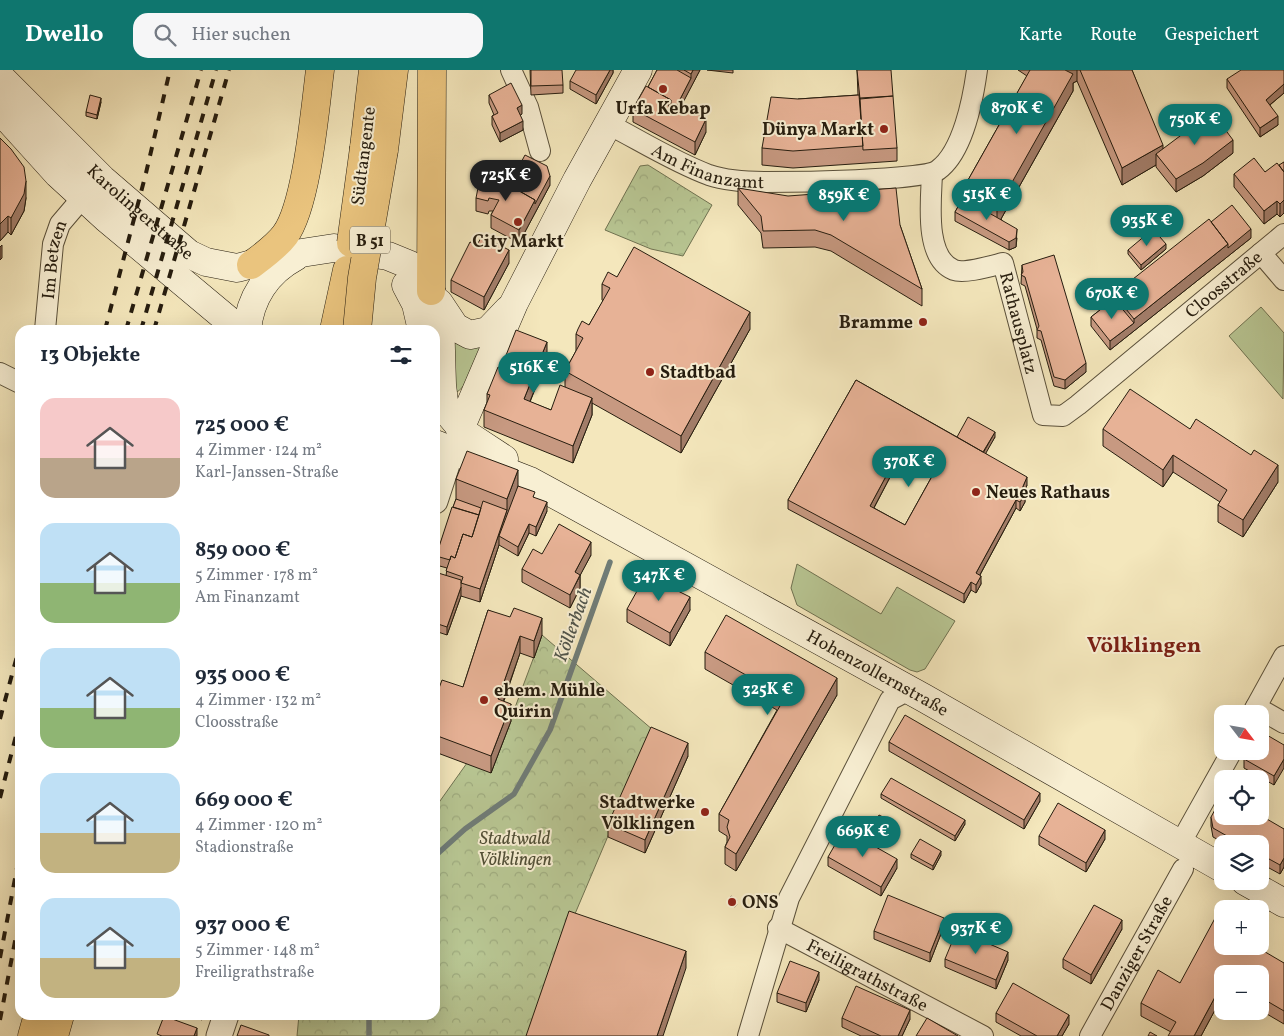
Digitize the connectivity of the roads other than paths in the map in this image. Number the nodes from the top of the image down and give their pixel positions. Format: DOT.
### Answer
graph roads {
  1 [pos="320,70"];
  2 [pos="373,70"];
  3 [pos="394,70"];
  4 [pos="432,70"];
  5 [pos="510,70"];
  6 [pos="638,70"];
  7 [pos="977,70"];
  8 [pos="0,77"];
  9 [pos="0,110"];
  10 [pos="608,124"];
  11 [pos="374,149"];
  12 [pos="540,151"];
  13 [pos="932,174"];
  14 [pos="83,197"];
  15 [pos="1284,234"];
  16 [pos="315,250"];
  17 [pos="362,252"];
  18 [pos="1261,253"];
  19 [pos="250,265"];
  20 [pos="1284,280"];
  21 [pos="431,291"];
  22 [pos="514,303"];
  23 [pos="45,325"];
  24 [pos="234,325"];
  25 [pos="248,325"];
  26 [pos="335,325"];
  27 [pos="357,325"];
  28 [pos="421,325"];
  29 [pos="0,373"];
  30 [pos="15,380"];
  31 [pos="1042,415"];
  32 [pos="445,441"];
  33 [pos="440,471"];
  34 [pos="1284,656"];
  35 [pos="909,690"];
  36 [pos="1257,705"];
  37 [pos="1269,716"];
  38 [pos="1284,723"];
  39 [pos="1228,760"];
  40 [pos="1182,856"];
  41 [pos="1214,866"];
  42 [pos="1261,890"];
  43 [pos="1284,903"];
  44 [pos="778,928"];
  45 [pos="37,1020"];
  46 [pos="59,1020"];
  47 [pos="224,1020"];
  48 [pos="32,1036"];
  49 [pos="54,1036"];
  50 [pos="219,1036"];
  51 [pos="748,1036"];
  52 [pos="984,1036"];
  53 [pos="1090,1036"];
  1 -- 19 [label="main road"];
  2 -- 11 [label="main road, Südtangente / B 51"];
  3 -- 11 [label="main road, Südtangente / B 51"];
  4 -- 21 [label="main road"];
  5 -- 12 [label="street"];
  6 -- 10 [label="main road"];
  7 -- 13 [label="street"];
  8 -- 19 [label="main road, Karolingerstraße"];
  9 -- 14 [label="main road, Karolingerstraße"];
  10 -- 13 [label="street, Am Finanzamt"];
  10 -- 22 [label="main road"];
  11 -- 26 [label="main road, Südtangente, bridge"];
  11 -- 27 [label="main road, Südtangente / B 51, bridge"];
  13 -- 31 [label="street, Rathausplatz"];
  14 -- 23 [label="street, Im Betzen"];
  14 -- 24 [label="main road, Karolingerstraße"];
  15 -- 18 [label="street, Cloosstraße"];
  16 -- 17 [label="main road, Karolingerstraße"];
  16 -- 19 [label="main road, Karolingerstraße"];
  16 -- 25 [label="main road, Karolingerstraße"];
  17 -- 21 [label="main road, Karolingerstraße"];
  17 -- 28 [label="main road, Karolingerstraße"];
  18 -- 20 [label="street"];
  18 -- 31 [label="street, Cloosstraße"];
  21 -- 22 [label="main road"];
  21 -- 32 [label="main road, Karolingerstraße"];
  22 -- 32 [label="main road"];
  29 -- 30 [label="street"];
  32 -- 33 [label="street"];
  32 -- 35 [label="main road, Hohenzollernstraße"];
  34 -- 36 [label="street"];
  35 -- 40 [label="main road, Hohenzollernstraße"];
  35 -- 44 [label="street"];
  37 -- 38 [label="street"];
  39 -- 40 [label="street, Danziger Straße"];
  40 -- 41 [label="main road, Hohenzollernstraße"];
  40 -- 53 [label="street, Danziger Straße"];
  42 -- 43 [label="main road"];
  44 -- 51 [label="street"];
  44 -- 52 [label="street, Freiligrathstraße"];
  45 -- 48 [label="main road"];
  46 -- 49 [label="main road"];
  47 -- 50 [label="street"];
}
